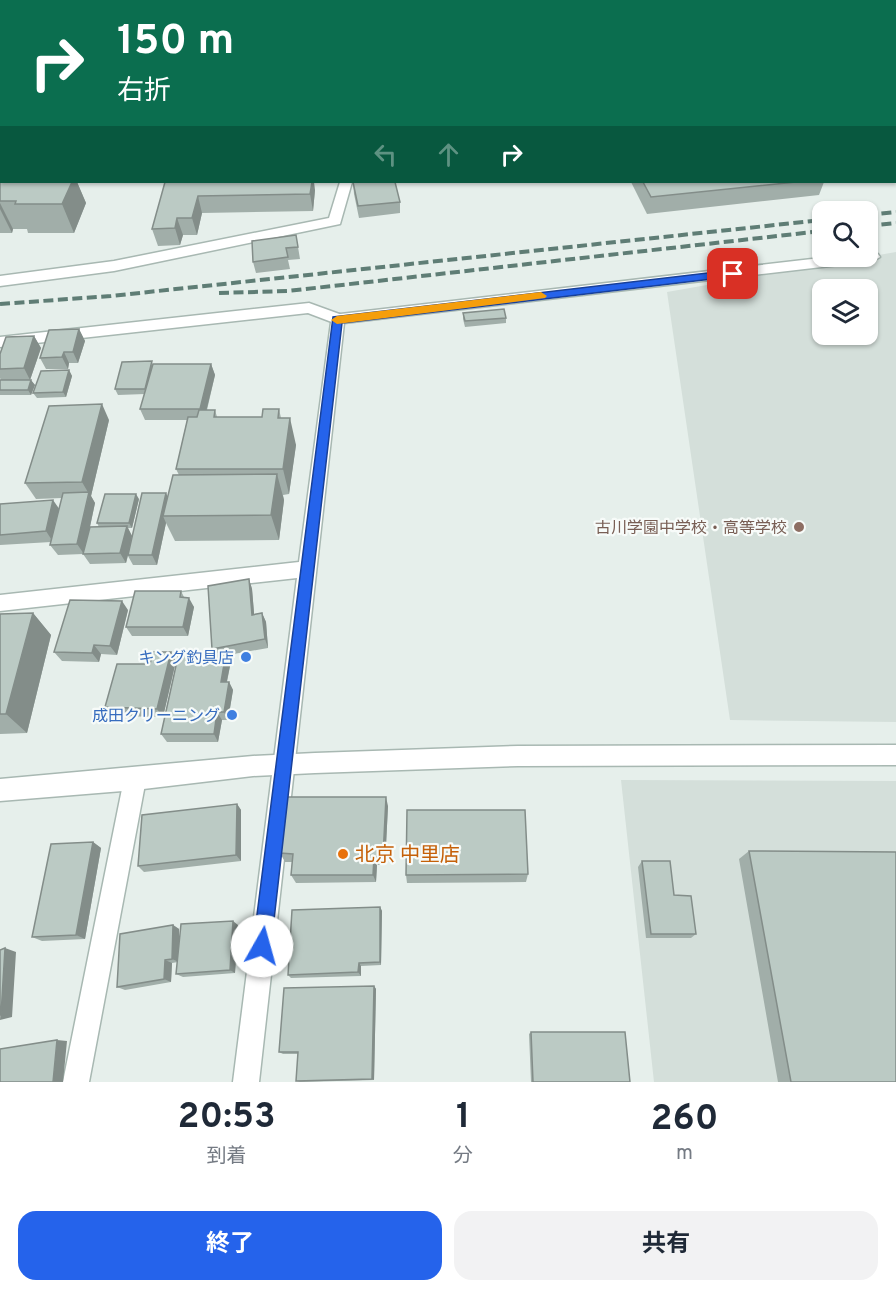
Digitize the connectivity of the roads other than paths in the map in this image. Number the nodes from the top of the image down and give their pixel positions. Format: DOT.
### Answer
graph roads {
  1 [pos="346,183"];
  2 [pos="812,264"];
  3 [pos="0,281"];
  4 [pos="337,320"];
  5 [pos="0,342"];
  6 [pos="307,569"];
  7 [pos="0,603"];
  8 [pos="896,755"];
  9 [pos="284,765"];
  10 [pos="135,779"];
  11 [pos="0,790"];
  12 [pos="76,1082"];
  13 [pos="246,1082"];
  1 -- 3 [label="street"];
  2 -- 4 [label="street"];
  4 -- 5 [label="street"];
  4 -- 6 [label="street"];
  6 -- 7 [label="street"];
  6 -- 9 [label="street"];
  8 -- 9 [label="street"];
  9 -- 10 [label="street"];
  9 -- 13 [label="street"];
  10 -- 11 [label="street"];
  10 -- 12 [label="street"];
}
